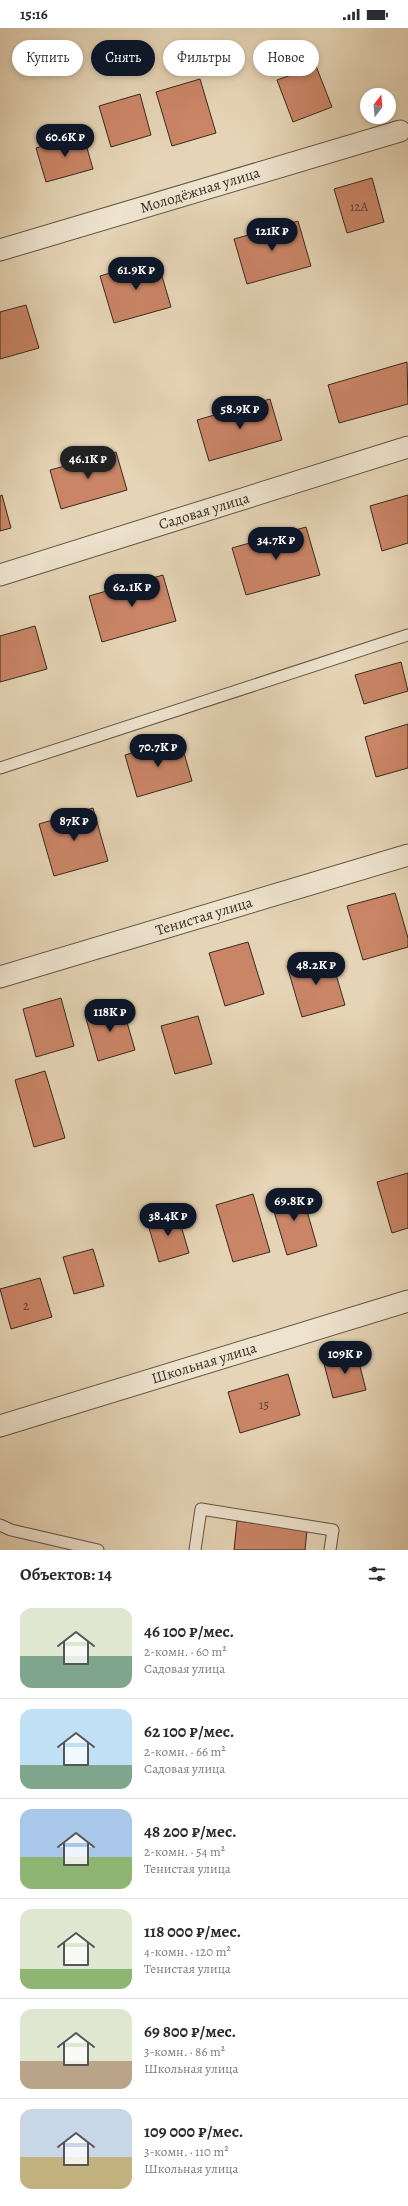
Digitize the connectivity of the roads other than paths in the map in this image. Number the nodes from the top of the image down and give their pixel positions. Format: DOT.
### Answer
graph roads {
  1 [pos="400,131"];
  2 [pos="0,250"];
  3 [pos="408,447"];
  4 [pos="0,575"];
  5 [pos="408,635"];
  6 [pos="0,768"];
  7 [pos="408,855"];
  8 [pos="0,977"];
  9 [pos="408,1301"];
  10 [pos="0,1426"];
  11 [pos="0,1525"];
  12 [pos="98,1550"];
  13 [pos="194,1550"];
  14 [pos="330,1550"];
  1 -- 2 [label="street, Молодёжная улица"];
  3 -- 4 [label="street, Садовая улица"];
  5 -- 6 [label="lane"];
  7 -- 8 [label="street, Тенистая улица"];
  9 -- 10 [label="street, Школьная улица"];
  11 -- 12 [label="lane"];
  13 -- 14 [label="lane"];
}
